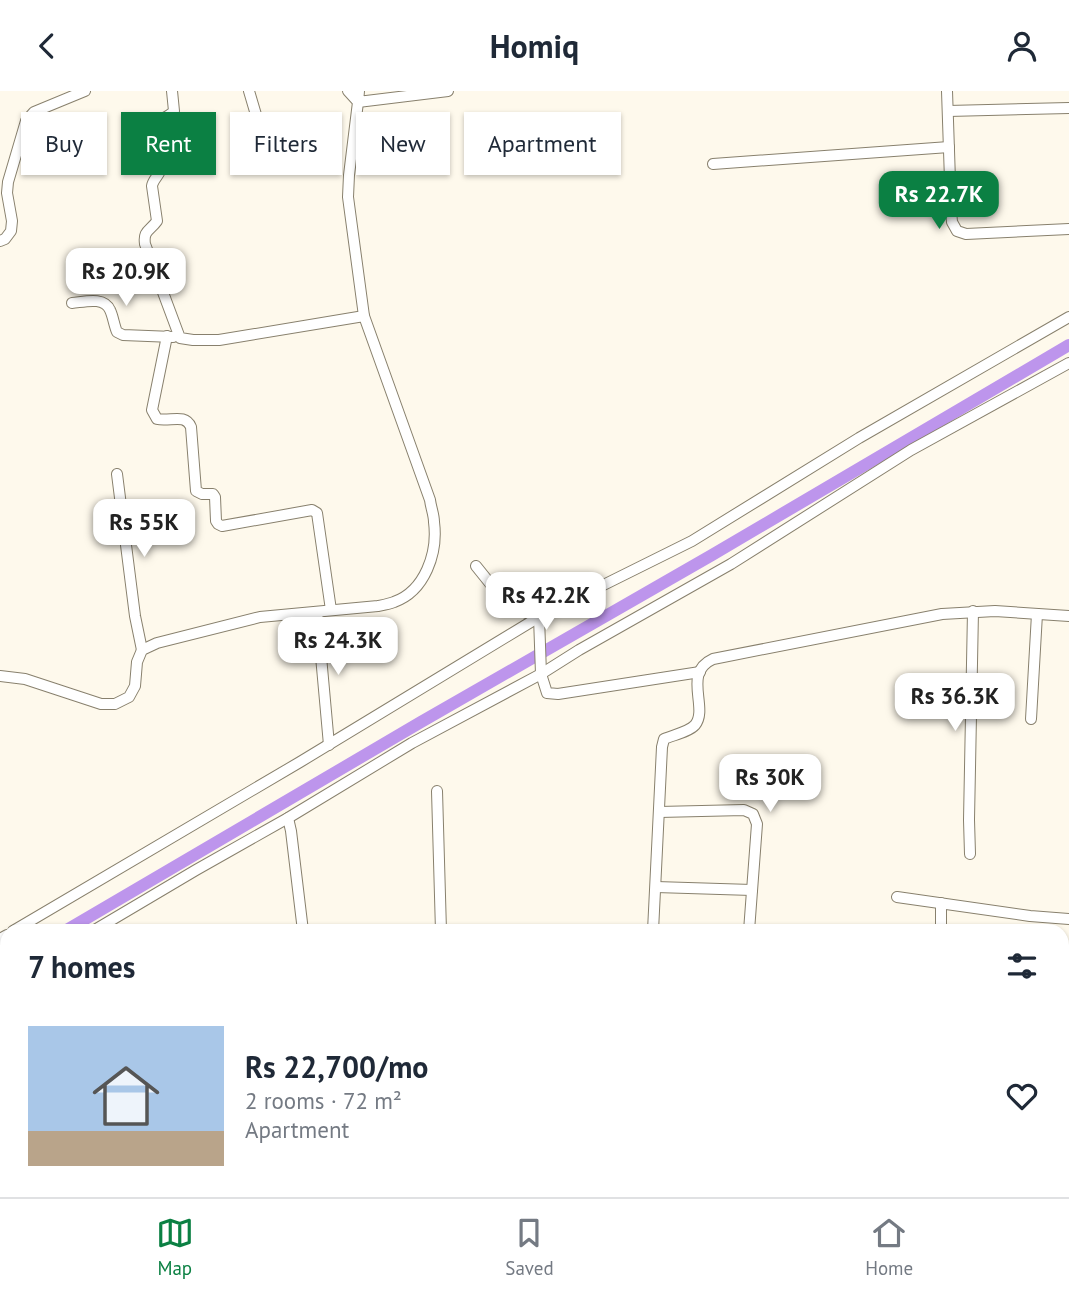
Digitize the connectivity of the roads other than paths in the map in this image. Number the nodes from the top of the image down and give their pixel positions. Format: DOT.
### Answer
graph roads {
  1 [pos="85,91"];
  2 [pos="172,91"];
  3 [pos="249,91"];
  4 [pos="348,91"];
  5 [pos="447,91"];
  6 [pos="947,91"];
  7 [pos="358,97"];
  8 [pos="1069,108"];
  9 [pos="948,111"];
  10 [pos="255,112"];
  11 [pos="949,147"];
  12 [pos="713,164"];
  13 [pos="5,204"];
  14 [pos="1069,229"];
  15 [pos="0,241"];
  16 [pos="72,303"];
  17 [pos="364,316"];
  18 [pos="1069,317"];
  19 [pos="167,336"];
  20 [pos="180,338"];
  21 [pos="1069,363"];
  22 [pos="117,474"];
  23 [pos="476,566"];
  24 [pos="331,610"];
  25 [pos="973,611"];
  26 [pos="317,612"];
  27 [pos="1037,614"];
  28 [pos="1069,616"];
  29 [pos="539,622"];
  30 [pos="142,650"];
  31 [pos="699,672"];
  32 [pos="541,674"];
  33 [pos="0,676"];
  34 [pos="1031,719"];
  35 [pos="329,745"];
  36 [pos="437,791"];
  37 [pos="659,812"];
  38 [pos="288,818"];
  39 [pos="970,854"];
  40 [pos="656,887"];
  41 [pos="752,890"];
  42 [pos="897,897"];
  43 [pos="941,903"];
  44 [pos="1069,919"];
  45 [pos="25,924"];
  46 [pos="105,924"];
  47 [pos="302,924"];
  48 [pos="441,924"];
  49 [pos="653,924"];
  50 [pos="750,924"];
  51 [pos="941,924"];
  1 -- 13 [label="street"];
  2 -- 20 [label="street"];
  3 -- 10 [label="street"];
  4 -- 7 [label="street"];
  5 -- 7 [label="street"];
  6 -- 9 [label="street"];
  7 -- 17 [label="street"];
  8 -- 9 [label="street"];
  9 -- 11 [label="street"];
  11 -- 12 [label="street"];
  11 -- 14 [label="street"];
  13 -- 15 [label="street"];
  16 -- 19 [label="street"];
  17 -- 20 [label="street"];
  17 -- 24 [label="street"];
  18 -- 29 [label="street"];
  19 -- 20 [label="street"];
  19 -- 24 [label="street"];
  21 -- 32 [label="street"];
  22 -- 30 [label="street"];
  23 -- 29 [label="street"];
  24 -- 26 [label="street"];
  25 -- 27 [label="street"];
  25 -- 31 [label="street"];
  25 -- 39 [label="street"];
  26 -- 30 [label="street"];
  26 -- 35 [label="street"];
  27 -- 28 [label="street"];
  27 -- 34 [label="street"];
  29 -- 32 [label="street"];
  29 -- 35 [label="street"];
  30 -- 33 [label="street"];
  31 -- 32 [label="street"];
  31 -- 37 [label="street"];
  32 -- 38 [label="street"];
  35 -- 45 [label="street"];
  36 -- 48 [label="street"];
  37 -- 40 [label="street"];
  37 -- 41 [label="street"];
  38 -- 46 [label="street"];
  38 -- 47 [label="street"];
  40 -- 41 [label="street"];
  40 -- 49 [label="street"];
  41 -- 50 [label="street"];
  42 -- 43 [label="street"];
  43 -- 44 [label="street"];
  43 -- 51 [label="street"];
}
